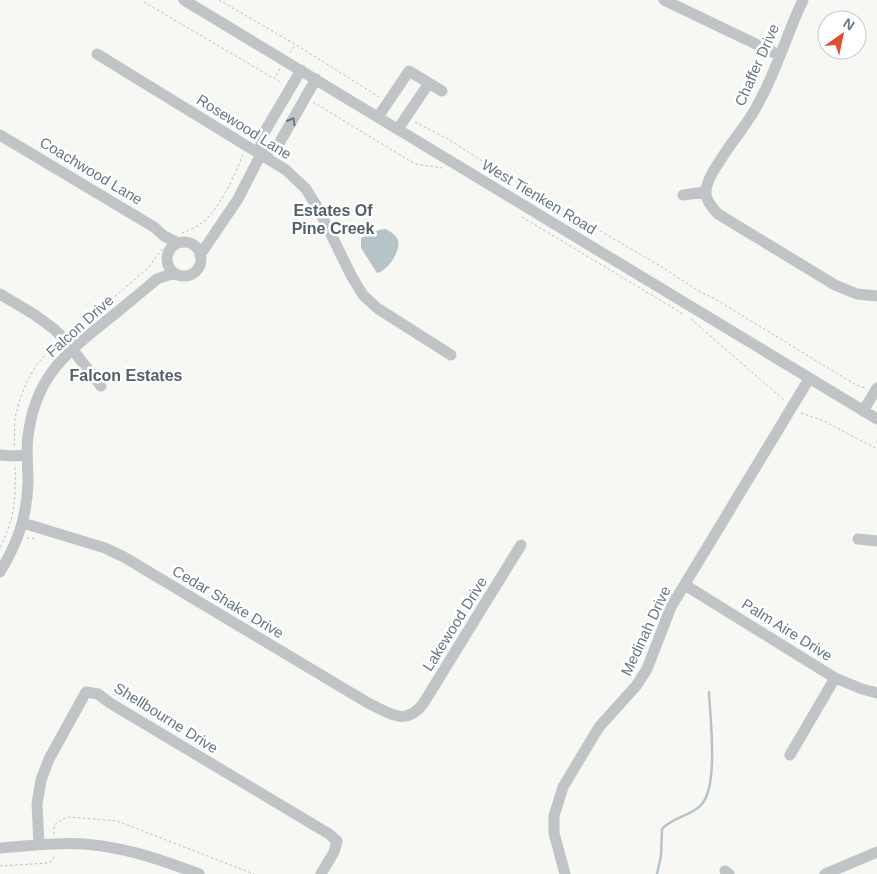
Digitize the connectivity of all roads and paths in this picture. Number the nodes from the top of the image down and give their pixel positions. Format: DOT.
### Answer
graph roads {
  1 [pos="184,0"];
  2 [pos="220,0"];
  3 [pos="664,0"];
  4 [pos="803,0"];
  5 [pos="144,2"];
  6 [pos="96,54"];
  7 [pos="779,55"];
  8 [pos="285,61"];
  9 [pos="301,70"];
  10 [pos="274,78"];
  11 [pos="316,79"];
  12 [pos="429,83"];
  13 [pos="290,88"];
  14 [pos="442,92"];
  15 [pos="305,98"];
  16 [pos="387,103"];
  17 [pos="378,117"];
  18 [pos="406,117"];
  19 [pos="398,129"];
  20 [pos="0,135"];
  21 [pos="247,146"];
  22 [pos="261,154"];
  23 [pos="443,169"];
  24 [pos="706,192"];
  25 [pos="683,195"];
  26 [pos="516,213"];
  27 [pos="212,235"];
  28 [pos="172,244"];
  29 [pos="191,244"];
  30 [pos="200,255"];
  31 [pos="171,268"];
  32 [pos="0,294"];
  33 [pos="877,296"];
  34 [pos="683,314"];
  35 [pos="691,319"];
  36 [pos="64,339"];
  37 [pos="71,350"];
  38 [pos="451,355"];
  39 [pos="809,379"];
  40 [pos="101,386"];
  41 [pos="876,390"];
  42 [pos="792,406"];
  43 [pos="863,411"];
  44 [pos="877,419"];
  45 [pos="877,449"];
  46 [pos="0,454"];
  47 [pos="21,456"];
  48 [pos="23,523"];
  49 [pos="858,539"];
  50 [pos="877,541"];
  51 [pos="522,545"];
  52 [pos="0,547"];
  53 [pos="0,572"];
  54 [pos="684,585"];
  55 [pos="835,678"];
  56 [pos="877,693"];
  57 [pos="411,715"];
  58 [pos="790,755"];
  59 [pos="39,845"];
  60 [pos="0,848"];
  61 [pos="877,852"];
  62 [pos="199,874"];
  63 [pos="321,874"];
  64 [pos="565,874"];
  65 [pos="825,874"];
  1 -- 8 [label="street, West Tienken Road"];
  2 -- 16 [label="path"];
  3 -- 7 [label="street"];
  4 -- 7 [label="street, Chaffer Drive"];
  5 -- 10 [label="path"];
  6 -- 21 [label="street, Rosewood Lane"];
  7 -- 24 [label="street, Chaffer Drive"];
  8 -- 9 [label="street, West Tienken Road"];
  8 -- 10 [label="path"];
  9 -- 11 [label="street, West Tienken Road"];
  9 -- 13 [label="street"];
  10 -- 13 [label="path"];
  11 -- 15 [label="street"];
  11 -- 17 [label="street, West Tienken Road"];
  12 -- 14 [label="street"];
  12 -- 16 [label="street"];
  12 -- 18 [label="street"];
  13 -- 22 [label="street"];
  22 -- 15 [label="street, one-way"];
  15 -- 23 [label="path"];
  16 -- 17 [label="street"];
  17 -- 19 [label="street, West Tienken Road"];
  18 -- 19 [label="street"];
  18 -- 41 [label="path"];
  19 -- 39 [label="street, West Tienken Road"];
  20 -- 28 [label="street, Coachwood Lane"];
  21 -- 22 [label="street, Rosewood Lane"];
  21 -- 28 [label="path"];
  22 -- 27 [label="street"];
  22 -- 38 [label="street, Rosewood Lane"];
  24 -- 25 [label="street"];
  24 -- 33 [label="street"];
  26 -- 34 [label="path"];
  27 -- 29 [label="street"];
  27 -- 30 [label="street"];
  28 -- 29 [label="street"];
  28 -- 31 [label="street"];
  28 -- 36 [label="path"];
  29 -- 30 [label="street"];
  30 -- 31 [label="street"];
  31 -- 37 [label="street, Falcon Drive"];
  32 -- 36 [label="street"];
  35 -- 42 [label="path"];
  36 -- 37 [label="street"];
  36 -- 47 [label="path"];
  37 -- 40 [label="street"];
  37 -- 47 [label="street, Falcon Drive"];
  39 -- 42 [label="street, Medinah Drive"];
  39 -- 43 [label="street, West Tienken Road"];
  41 -- 43 [label="street"];
  42 -- 45 [label="path"];
  42 -- 54 [label="street, Medinah Drive"];
  43 -- 44 [label="street, West Tienken Road"];
  46 -- 47 [label="street"];
  47 -- 48 [label="street, Falcon Drive"];
  47 -- 52 [label="path"];
  48 -- 53 [label="street, Falcon Drive"];
  48 -- 57 [label="street, Cedar Shake Drive"];
  49 -- 50 [label="street"];
  51 -- 57 [label="street, Lakewood Drive"];
  54 -- 55 [label="street, Palm Aire Drive"];
  54 -- 64 [label="street, Medinah Drive"];
  55 -- 56 [label="street, Palm Aire Drive"];
  55 -- 58 [label="street"];
  59 -- 60 [label="street"];
  59 -- 62 [label="street"];
  59 -- 63 [label="street, Shellbourne Drive"];
  61 -- 65 [label="street"];
}
